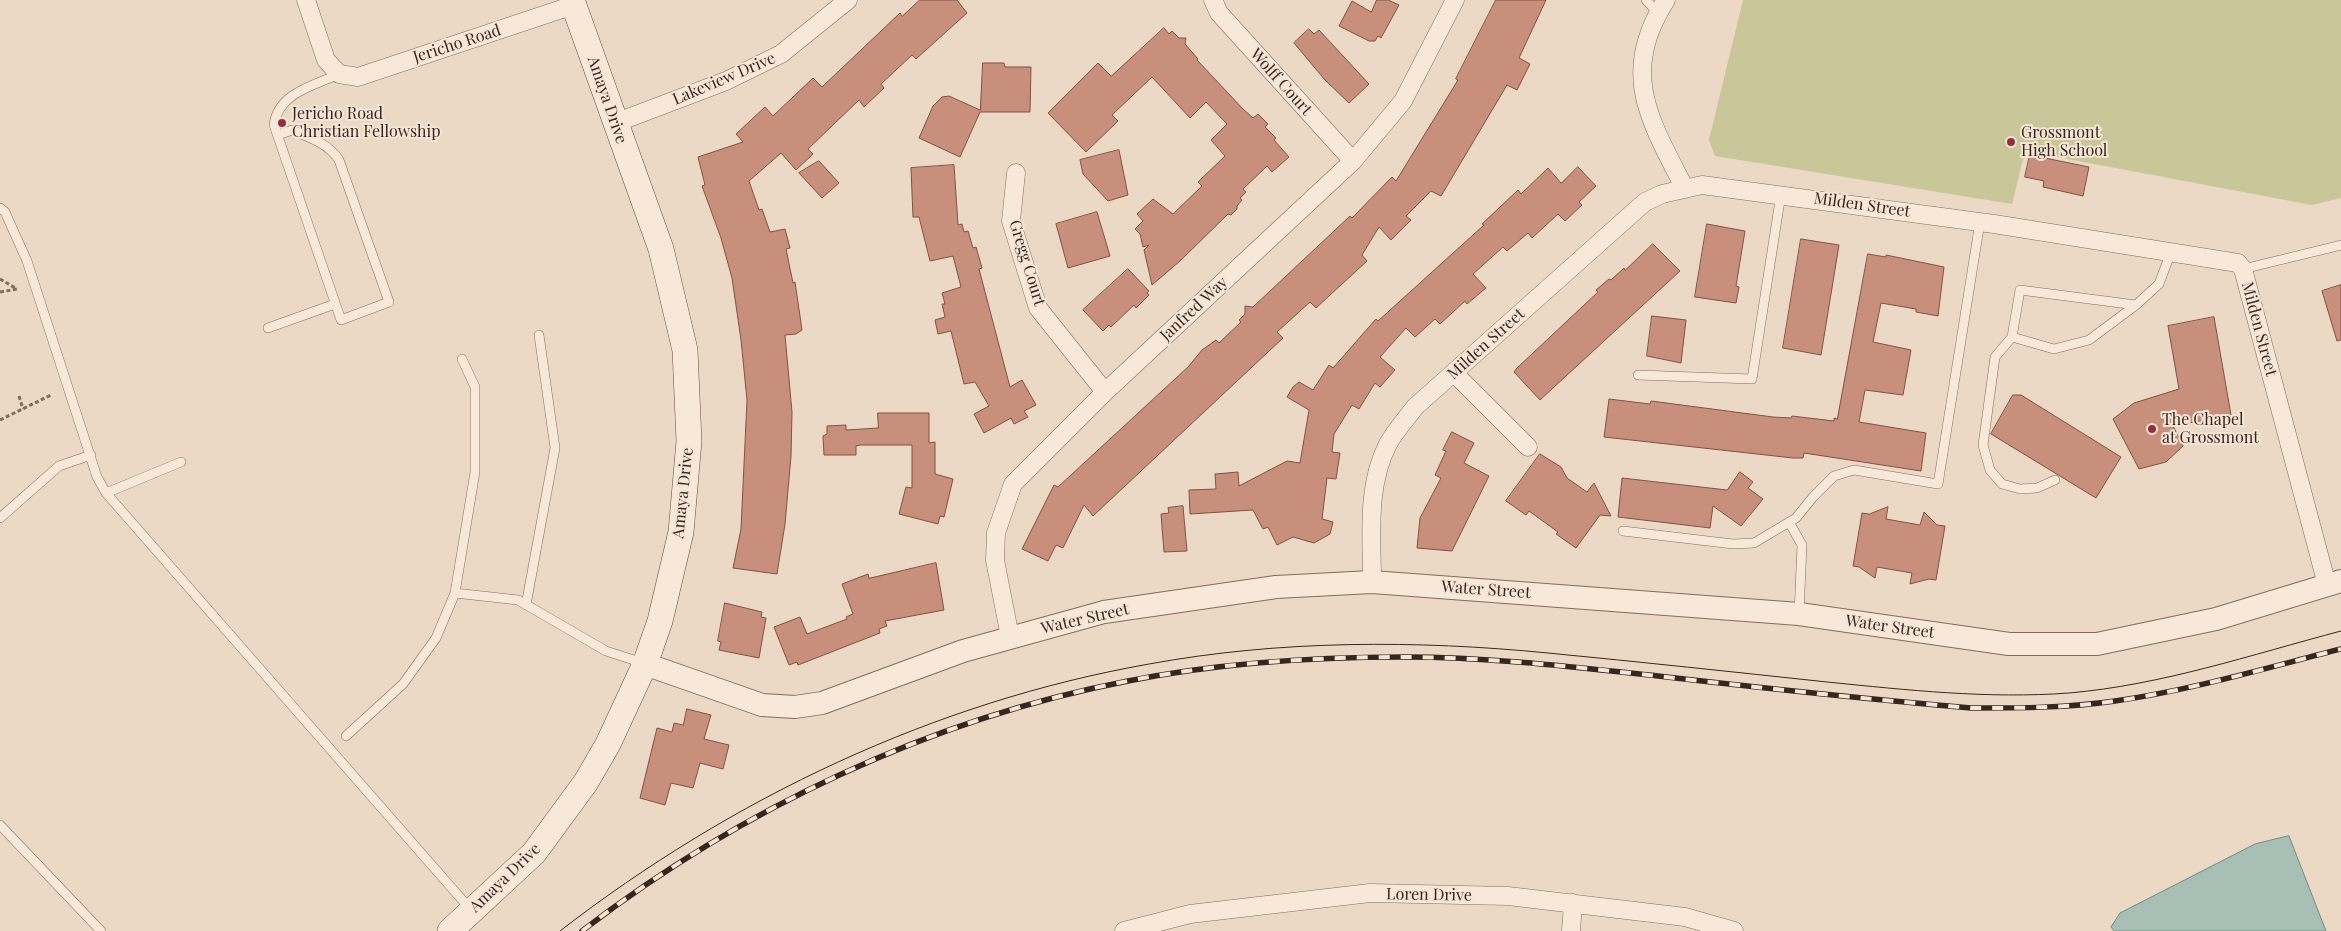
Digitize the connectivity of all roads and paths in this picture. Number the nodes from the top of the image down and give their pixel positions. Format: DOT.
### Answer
graph roads {
  1 [pos="306,0"];
  2 [pos="848,0"];
  3 [pos="1212,0"];
  4 [pos="1455,0"];
  5 [pos="573,3"];
  6 [pos="1656,4"];
  7 [pos="339,74"];
  8 [pos="615,123"];
  9 [pos="278,135"];
  10 [pos="1353,161"];
  11 [pos="1016,172"];
  12 [pos="1684,189"];
  13 [pos="1781,194"];
  14 [pos="0,208"];
  15 [pos="1980,222"];
  16 [pos="2341,245"];
  17 [pos="2171,252"];
  18 [pos="2243,269"];
  19 [pos="0,279"];
  20 [pos="0,292"];
  21 [pos="335,304"];
  22 [pos="2136,305"];
  23 [pos="268,328"];
  24 [pos="539,336"];
  25 [pos="2012,337"];
  26 [pos="462,359"];
  27 [pos="1454,373"];
  28 [pos="1638,375"];
  29 [pos="1105,392"];
  30 [pos="51,395"];
  31 [pos="19,396"];
  32 [pos="23,409"];
  33 [pos="0,420"];
  34 [pos="1528,447"];
  35 [pos="91,455"];
  36 [pos="181,462"];
  37 [pos="2055,480"];
  38 [pos="106,493"];
  39 [pos="0,518"];
  40 [pos="1789,522"];
  41 [pos="1623,531"];
  42 [pos="1372,582"];
  43 [pos="2334,583"];
  44 [pos="455,593"];
  45 [pos="526,605"];
  46 [pos="1799,614"];
  47 [pos="1010,637"];
  48 [pos="645,664"];
  49 [pos="346,736"];
  50 [pos="0,826"];
  51 [pos="1573,903"];
  52 [pos="471,910"];
  53 [pos="101,931"];
  54 [pos="450,931"];
  55 [pos="1124,931"];
  56 [pos="1570,931"];
  57 [pos="1734,931"];
  1 -- 7 [label="street"];
  2 -- 8 [label="street, Lakeview Drive"];
  3 -- 10 [label="street, Wolff Court"];
  4 -- 10 [label="street, Janfred Way"];
  5 -- 7 [label="street, Jericho Road"];
  5 -- 8 [label="main road, Amaya Drive"];
  6 -- 12 [label="street"];
  7 -- 9 [label="lane"];
  8 -- 48 [label="main road, Amaya Drive"];
  9 -- 21 [label="lane"];
  9 -- 21 [label="lane"];
  10 -- 29 [label="street, Janfred Way"];
  11 -- 29 [label="street, Gregg Court"];
  12 -- 13 [label="street, Milden Street"];
  12 -- 27 [label="street, Milden Street"];
  13 -- 15 [label="street, Milden Street"];
  13 -- 28 [label="lane"];
  14 -- 35 [label="lane"];
  15 -- 17 [label="street, Milden Street"];
  15 -- 40 [label="lane"];
  16 -- 18 [label="lane"];
  17 -- 18 [label="street, Milden Street"];
  17 -- 22 [label="lane"];
  18 -- 43 [label="street, Milden Street"];
  19 -- 20 [label="path"];
  21 -- 23 [label="lane"];
  22 -- 25 [label="lane"];
  22 -- 25 [label="lane"];
  24 -- 45 [label="lane"];
  25 -- 37 [label="lane"];
  26 -- 44 [label="lane"];
  27 -- 34 [label="street"];
  27 -- 42 [label="street, Milden Street"];
  29 -- 47 [label="street, Janfred Way"];
  30 -- 32 [label="path"];
  31 -- 32 [label="path"];
  32 -- 33 [label="path"];
  35 -- 38 [label="lane"];
  35 -- 39 [label="lane"];
  36 -- 38 [label="lane"];
  38 -- 52 [label="lane"];
  40 -- 41 [label="lane"];
  40 -- 46 [label="lane"];
  42 -- 46 [label="street, Water Street"];
  42 -- 47 [label="street, Water Street"];
  43 -- 46 [label="street, Water Street"];
  44 -- 45 [label="lane"];
  44 -- 49 [label="lane"];
  45 -- 48 [label="lane"];
  47 -- 48 [label="street, Water Street"];
  48 -- 52 [label="main road, Amaya Drive"];
  50 -- 53 [label="lane"];
  51 -- 55 [label="street, Loren Drive"];
  51 -- 56 [label="street"];
  51 -- 57 [label="street, Loren Drive"];
  52 -- 54 [label="main road, Amaya Drive"];
}
